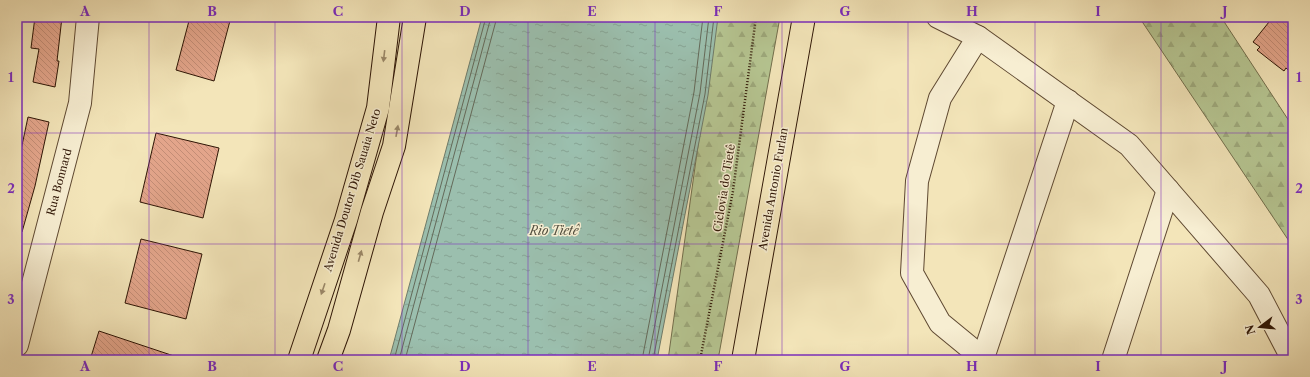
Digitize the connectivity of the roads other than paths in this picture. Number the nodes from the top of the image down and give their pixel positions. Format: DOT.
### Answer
graph roads {
  1 [pos="89,17"];
  2 [pos="389,17"];
  3 [pos="415,17"];
  4 [pos="804,17"];
  5 [pos="938,17"];
  6 [pos="978,36"];
  7 [pos="1068,101"];
  8 [pos="1168,190"];
  9 [pos="17,345"];
  10 [pos="984,359"];
  11 [pos="299,360"];
  12 [pos="328,360"];
  13 [pos="743,360"];
  14 [pos="1113,360"];
  15 [pos="1292,360"];
  1 -- 9 [label="lane, Rua Bonnard"];
  2 -- 11 [label="main road, Avenida Doutor Dib Sauaia Neto, one-way"];
  12 -- 3 [label="main road, one-way"];
  4 -- 13 [label="main road, Avenida Antonio Furlan"];
  5 -- 6 [label="lane"];
  6 -- 7 [label="lane"];
  6 -- 10 [label="lane"];
  7 -- 8 [label="lane"];
  7 -- 10 [label="lane"];
  8 -- 14 [label="lane"];
  8 -- 15 [label="lane"];
}
